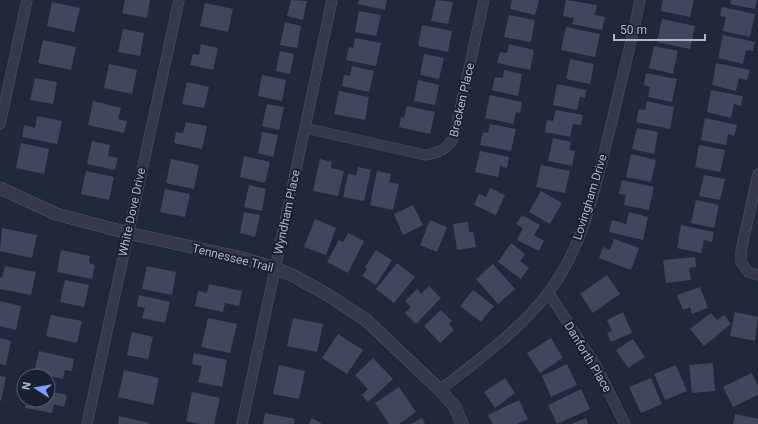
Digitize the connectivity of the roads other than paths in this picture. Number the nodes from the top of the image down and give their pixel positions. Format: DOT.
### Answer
graph roads {
  1 [pos="27,0"];
  2 [pos="179,0"];
  3 [pos="332,0"];
  4 [pos="484,0"];
  5 [pos="640,0"];
  6 [pos="0,124"];
  7 [pos="305,128"];
  8 [pos="758,174"];
  9 [pos="0,188"];
  10 [pos="128,233"];
  11 [pos="275,268"];
  12 [pos="758,275"];
  13 [pos="548,292"];
  14 [pos="440,390"];
  15 [pos="87,424"];
  16 [pos="242,424"];
  17 [pos="462,424"];
  18 [pos="625,424"];
  1 -- 6 [label="street"];
  2 -- 10 [label="street, White Dove Drive"];
  3 -- 7 [label="street, Wyndham Place"];
  4 -- 7 [label="street, Bracken Place"];
  5 -- 13 [label="street, Lovingham Drive"];
  7 -- 11 [label="street, Wyndham Place"];
  8 -- 12 [label="street"];
  9 -- 10 [label="street, Tennessee Trail"];
  10 -- 11 [label="street, Tennessee Trail"];
  10 -- 15 [label="street, White Dove Drive"];
  11 -- 14 [label="street, Tennessee Trail"];
  11 -- 16 [label="street, Wyndham Place"];
  13 -- 14 [label="street, Lovingham Drive"];
  13 -- 18 [label="street, Danforth Place"];
  14 -- 17 [label="street, Tennessee Trail"];
}
